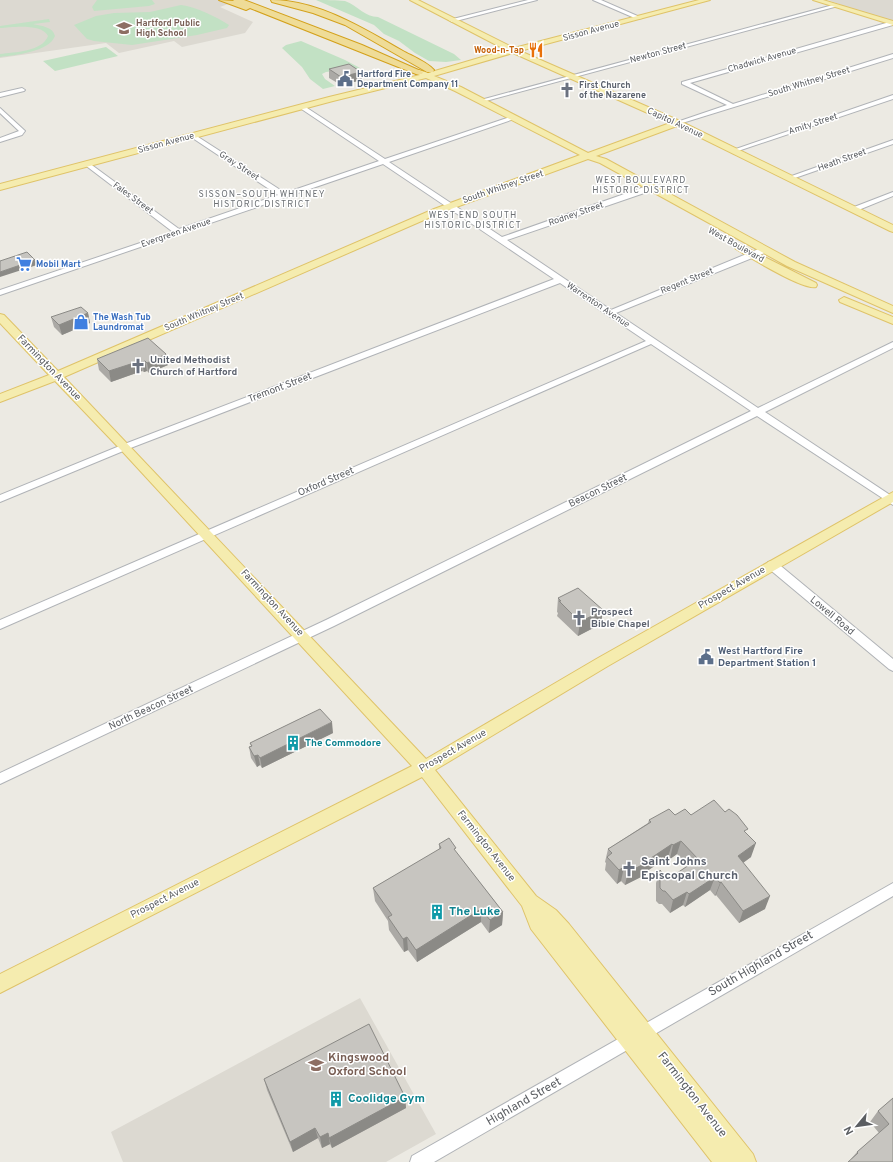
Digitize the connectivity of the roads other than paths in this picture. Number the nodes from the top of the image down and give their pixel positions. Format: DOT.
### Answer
graph roads {
  1 [pos="223,0"];
  2 [pos="275,0"];
  3 [pos="308,0"];
  4 [pos="413,0"];
  5 [pos="534,0"];
  6 [pos="596,0"];
  7 [pos="707,0"];
  8 [pos="816,0"];
  9 [pos="238,2"];
  10 [pos="835,6"];
  11 [pos="639,18"];
  12 [pos="452,20"];
  13 [pos="348,23"];
  14 [pos="893,23"];
  15 [pos="514,51"];
  16 [pos="893,56"];
  17 [pos="428,73"];
  18 [pos="571,76"];
  19 [pos="22,90"];
  20 [pos="0,95"];
  21 [pos="893,97"];
  22 [pos="480,101"];
  23 [pos="733,106"];
  24 [pos="302,108"];
  25 [pos="0,110"];
  26 [pos="512,118"];
  27 [pos="677,123"];
  28 [pos="193,136"];
  29 [pos="0,140"];
  30 [pos="893,142"];
  31 [pos="733,150"];
  32 [pos="588,156"];
  33 [pos="384,161"];
  34 [pos="87,164"];
  35 [pos="790,178"];
  36 [pos="0,187"];
  37 [pos="650,188"];
  38 [pos="639,192"];
  39 [pos="893,194"];
  40 [pos="284,196"];
  41 [pos="450,206"];
  42 [pos="853,209"];
  43 [pos="893,229"];
  44 [pos="178,232"];
  45 [pos="720,237"];
  46 [pos="501,240"];
  47 [pos="733,244"];
  48 [pos="764,250"];
  49 [pos="752,255"];
  50 [pos="560,280"];
  51 [pos="831,291"];
  52 [pos="0,293"];
  53 [pos="893,310"];
  54 [pos="610,313"];
  55 [pos="893,321"];
  56 [pos="2,322"];
  57 [pos="652,341"];
  58 [pos="893,345"];
  59 [pos="57,376"];
  60 [pos="0,398"];
  61 [pos="758,412"];
  62 [pos="125,447"];
  63 [pos="0,499"];
  64 [pos="891,499"];
  65 [pos="207,534"];
  66 [pos="772,565"];
  67 [pos="0,625"];
  68 [pos="302,636"];
  69 [pos="893,666"];
  70 [pos="424,768"];
  71 [pos="0,779"];
  72 [pos="893,889"];
  73 [pos="0,984"];
  74 [pos="636,1037"];
  75 [pos="418,1162"];
  76 [pos="725,1162"];
  77 [pos="745,1162"];
  1 -- 9 [label="highway"];
  2 -- 13 [label="highway"];
  3 -- 13 [label="highway"];
  4 -- 12 [label="main road, Capitol Avenue"];
  5 -- 12 [label="street"];
  6 -- 11 [label="street"];
  7 -- 11 [label="main road, Sisson Avenue"];
  8 -- 10 [label="main road"];
  9 -- 17 [label="highway"];
  10 -- 14 [label="main road"];
  10 -- 18 [label="street, Newton Street"];
  11 -- 15 [label="main road, Sisson Avenue"];
  12 -- 15 [label="main road, Capitol Avenue"];
  13 -- 17 [label="highway"];
  14 -- 23 [label="street, Chadwick Avenue"];
  15 -- 17 [label="main road, Sisson Avenue"];
  15 -- 18 [label="main road, Capitol Avenue"];
  16 -- 23 [label="street, South Whitney Street"];
  17 -- 22 [label="main road, West Boulevard"];
  17 -- 24 [label="main road, Sisson Avenue"];
  18 -- 22 [label="street, Newton Street"];
  18 -- 27 [label="main road, Capitol Avenue"];
  19 -- 20 [label="street"];
  21 -- 31 [label="street, Amity Street"];
  22 -- 26 [label="main road, West Boulevard"];
  23 -- 27 [label="street, South Whitney Street"];
  24 -- 28 [label="main road, Sisson Avenue"];
  24 -- 33 [label="street, Warrenton Avenue"];
  25 -- 29 [label="street"];
  26 -- 32 [label="main road, West Boulevard"];
  26 -- 33 [label="street, Evergreen Avenue"];
  27 -- 31 [label="main road, Capitol Avenue"];
  27 -- 32 [label="main road, South Whitney Street"];
  28 -- 34 [label="main road, Sisson Avenue"];
  28 -- 40 [label="street, Gray Street"];
  30 -- 35 [label="street, Heath Street"];
  31 -- 35 [label="main road, Capitol Avenue"];
  32 -- 37 [label="main road, West Boulevard"];
  32 -- 38 [label="main road, West Boulevard"];
  32 -- 41 [label="main road, South Whitney Street"];
  33 -- 40 [label="street, Evergreen Avenue"];
  33 -- 41 [label="street, Warrenton Avenue"];
  34 -- 36 [label="main road, Sisson Avenue"];
  34 -- 44 [label="street, Fales Street"];
  35 -- 42 [label="main road, Capitol Avenue"];
  37 -- 38 [label="street, Rodney Street"];
  37 -- 48 [label="main road, West Boulevard"];
  38 -- 45 [label="main road, West Boulevard"];
  38 -- 46 [label="street, Rodney Street"];
  39 -- 42 [label="street"];
  40 -- 44 [label="street, Evergreen Avenue"];
  41 -- 46 [label="street, Warrenton Avenue"];
  41 -- 59 [label="main road, South Whitney Street"];
  42 -- 43 [label="main road, Capitol Avenue"];
  44 -- 52 [label="street, Evergreen Avenue"];
  46 -- 50 [label="street, Warrenton Avenue"];
  47 -- 49 [label="main road, West Boulevard"];
  48 -- 49 [label="street, Regent Street"];
  48 -- 51 [label="main road, West Boulevard"];
  49 -- 51 [label="main road, West Boulevard"];
  49 -- 54 [label="street, Regent Street"];
  50 -- 54 [label="street, Warrenton Avenue"];
  50 -- 62 [label="street, Tremont Street"];
  51 -- 53 [label="main road, West Boulevard"];
  51 -- 55 [label="main road, West Boulevard"];
  54 -- 57 [label="street, Warrenton Avenue"];
  56 -- 59 [label="main road, Farmington Avenue"];
  57 -- 61 [label="street, Warrenton Avenue"];
  57 -- 65 [label="street, Oxford Street"];
  58 -- 61 [label="street, Beacon Street"];
  59 -- 60 [label="main road, South Whitney Street"];
  59 -- 62 [label="main road, Farmington Avenue"];
  61 -- 64 [label="street, Warrenton Avenue"];
  61 -- 68 [label="street, Beacon Street"];
  62 -- 63 [label="street, Tremont Street"];
  62 -- 65 [label="main road, Farmington Avenue"];
  64 -- 66 [label="main road, Prospect Avenue"];
  65 -- 67 [label="street, Oxford Street"];
  65 -- 68 [label="main road, Farmington Avenue"];
  66 -- 69 [label="street, Lowell Road"];
  66 -- 70 [label="main road, Prospect Avenue"];
  68 -- 70 [label="main road, Farmington Avenue"];
  68 -- 71 [label="street, North Beacon Street"];
  70 -- 73 [label="main road, Prospect Avenue"];
  70 -- 74 [label="main road, Farmington Avenue"];
  72 -- 74 [label="street, South Highland Street"];
  74 -- 75 [label="street, Highland Street"];
  74 -- 76 [label="main road, Farmington Avenue"];
  74 -- 77 [label="main road, Farmington Avenue"];
}
